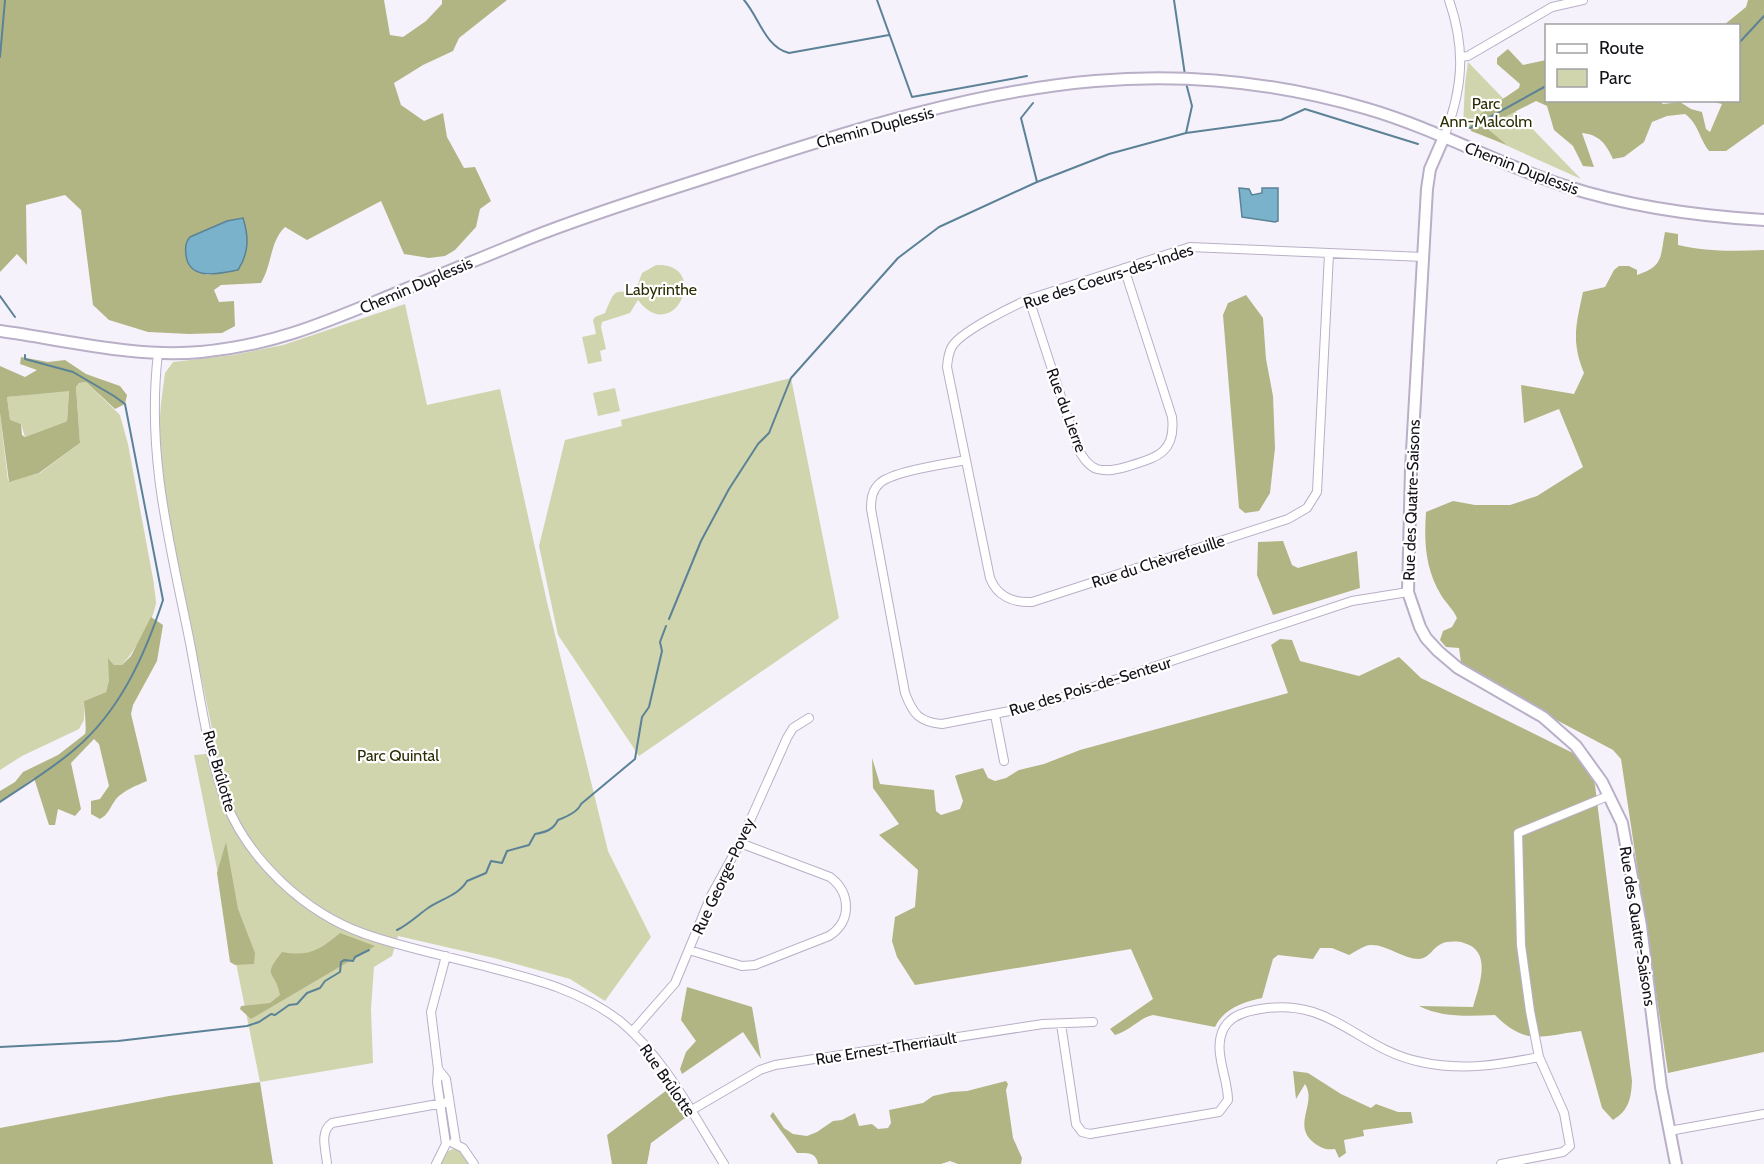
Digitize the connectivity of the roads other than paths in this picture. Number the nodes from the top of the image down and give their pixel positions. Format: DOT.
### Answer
graph roads {
  1 [pos="1449,0"];
  2 [pos="1583,0"];
  3 [pos="1461,57"];
  4 [pos="1444,137"];
  5 [pos="1764,220"];
  6 [pos="1329,254"];
  7 [pos="1424,257"];
  8 [pos="1124,268"];
  9 [pos="1029,299"];
  10 [pos="0,331"];
  11 [pos="950,350"];
  12 [pos="158,353"];
  13 [pos="966,460"];
  14 [pos="1408,592"];
  15 [pos="995,715"];
  16 [pos="809,718"];
  17 [pos="1004,761"];
  18 [pos="1608,796"];
  19 [pos="740,843"];
  20 [pos="689,950"];
  21 [pos="446,956"];
  22 [pos="1093,1022"];
  23 [pos="1061,1024"];
  24 [pos="632,1032"];
  25 [pos="1539,1057"];
  26 [pos="438,1069"];
  27 [pos="449,1102"];
  28 [pos="440,1103"];
  29 [pos="690,1111"];
  30 [pos="1764,1114"];
  31 [pos="1669,1131"];
  32 [pos="456,1143"];
  33 [pos="446,1144"];
  34 [pos="327,1164"];
  35 [pos="436,1164"];
  36 [pos="474,1164"];
  37 [pos="724,1164"];
  38 [pos="1501,1164"];
  39 [pos="1676,1164"];
  1 -- 3 [label="street"];
  2 -- 3 [label="street"];
  3 -- 4 [label="street"];
  4 -- 5 [label="street, Chemin Duplessis"];
  4 -- 7 [label="street, Rue des Quatre-Saisons"];
  4 -- 12 [label="street, Chemin Duplessis"];
  6 -- 7 [label="street, Rue des Coeurs-des-Indes"];
  6 -- 8 [label="street, Rue des Coeurs-des-Indes"];
  6 -- 13 [label="street, Rue du Chèvrefeuille"];
  7 -- 14 [label="street, Rue des Quatre-Saisons"];
  8 -- 9 [label="street, Rue des Coeurs-des-Indes"];
  8 -- 9 [label="street, Rue du Lierre"];
  9 -- 11 [label="street, Rue des Coeurs-des-Indes"];
  10 -- 12 [label="street, Chemin Duplessis"];
  11 -- 13 [label="street, Rue du Chèvrefeuille"];
  12 -- 21 [label="street, Rue Brûlotte"];
  13 -- 15 [label="street, Rue des Pois-de-Senteur"];
  14 -- 15 [label="street, Rue des Pois-de-Senteur"];
  14 -- 18 [label="street, Rue des Quatre-Saisons"];
  15 -- 17 [label="street"];
  16 -- 19 [label="street, Rue George-Povey"];
  18 -- 25 [label="street"];
  18 -- 31 [label="street, Rue des Quatre-Saisons"];
  19 -- 20 [label="street, Rue George-Povey"];
  19 -- 20 [label="street"];
  20 -- 24 [label="street, Rue George-Povey"];
  21 -- 24 [label="street, Rue Brûlotte"];
  21 -- 26 [label="street"];
  22 -- 23 [label="street, Rue Ernest-Therriault"];
  23 -- 25 [label="street"];
  23 -- 29 [label="street, Rue Ernest-Therriault"];
  24 -- 29 [label="street, Rue Brûlotte"];
  25 -- 38 [label="street"];
  26 -- 27 [label="street"];
  26 -- 28 [label="street"];
  27 -- 28 [label="street"];
  27 -- 32 [label="street"];
  28 -- 33 [label="street"];
  28 -- 34 [label="street"];
  29 -- 37 [label="street, Rue Brûlotte"];
  30 -- 31 [label="street"];
  31 -- 39 [label="street, Rue des Quatre-Saisons"];
  32 -- 33 [label="street"];
  32 -- 36 [label="street"];
  33 -- 35 [label="street"];
}
